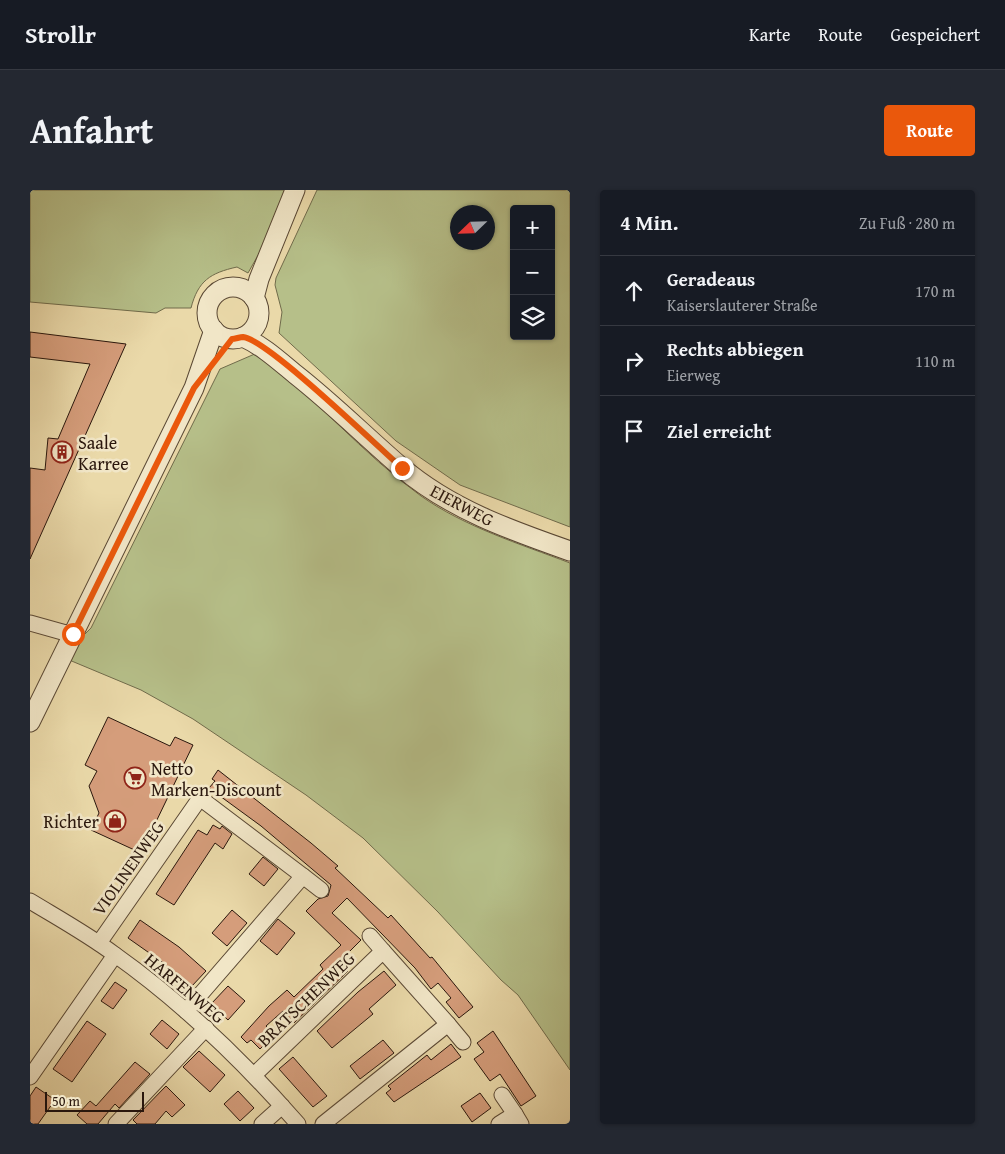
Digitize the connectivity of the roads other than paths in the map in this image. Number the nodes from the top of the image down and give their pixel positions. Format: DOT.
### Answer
graph roads {
  1 [pos="294,192"];
  2 [pos="239,288"];
  3 [pos="254,298"];
  4 [pos="257,322"];
  5 [pos="214,330"];
  6 [pos="237,338"];
  7 [pos="194,388"];
  8 [pos="323,396"];
  9 [pos="570,551"];
  10 [pos="30,623"];
  11 [pos="73,634"];
  12 [pos="30,722"];
  13 [pos="303,876"];
  14 [pos="321,890"];
  15 [pos="30,901"];
  16 [pos="370,936"];
  17 [pos="99,943"];
  18 [pos="383,951"];
  19 [pos="115,955"];
  20 [pos="186,1011"];
  21 [pos="448,1024"];
  22 [pos="206,1028"];
  23 [pos="463,1042"];
  24 [pos="254,1075"];
  25 [pos="30,1076"];
  26 [pos="502,1095"];
  27 [pos="282,1106"];
  28 [pos="518,1119"];
  29 [pos="116,1124"];
  30 [pos="262,1124"];
  31 [pos="298,1124"];
  32 [pos="323,1124"];
  33 [pos="499,1124"];
  1 -- 2 [label="street"];
  1 -- 3 [label="street"];
  2 -- 3 [label="street"];
  2 -- 5 [label="street"];
  3 -- 4 [label="street"];
  4 -- 6 [label="street"];
  4 -- 8 [label="street, EIERWEG"];
  5 -- 6 [label="street"];
  5 -- 7 [label="street"];
  6 -- 7 [label="street"];
  6 -- 8 [label="street, EIERWEG"];
  7 -- 11 [label="street"];
  8 -- 9 [label="street, EIERWEG"];
  10 -- 11 [label="street"];
  11 -- 12 [label="street"];
  13 -- 14 [label="street, VIOLINENWEG"];
  13 -- 17 [label="street, VIOLINENWEG"];
  13 -- 20 [label="street"];
  15 -- 17 [label="street, HARFENWEG"];
  16 -- 18 [label="street, BRATSCHENWEG"];
  17 -- 19 [label="street, HARFENWEG"];
  18 -- 21 [label="street, BRATSCHENWEG"];
  18 -- 24 [label="street, BRATSCHENWEG"];
  19 -- 20 [label="street, HARFENWEG"];
  19 -- 25 [label="street"];
  20 -- 22 [label="street, HARFENWEG"];
  21 -- 23 [label="street, BRATSCHENWEG"];
  21 -- 32 [label="street"];
  22 -- 24 [label="street, HARFENWEG"];
  22 -- 29 [label="street"];
  24 -- 27 [label="street, HARFENWEG"];
  26 -- 28 [label="street"];
  27 -- 30 [label="street"];
  27 -- 31 [label="street, HARFENWEG"];
  28 -- 33 [label="street"];
}
